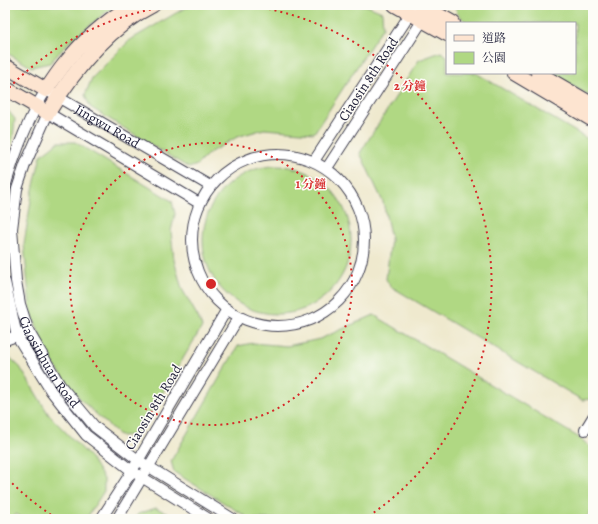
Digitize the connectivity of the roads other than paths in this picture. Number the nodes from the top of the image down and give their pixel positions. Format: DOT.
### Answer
graph roads {
  1 [pos="131,5"];
  2 [pos="153,5"];
  3 [pos="395,5"];
  4 [pos="422,10"];
  5 [pos="451,22"];
  6 [pos="446,33"];
  7 [pos="5,66"];
  8 [pos="516,74"];
  9 [pos="540,74"];
  10 [pos="5,88"];
  11 [pos="46,90"];
  12 [pos="57,98"];
  13 [pos="593,105"];
  14 [pos="35,106"];
  15 [pos="48,113"];
  16 [pos="593,120"];
  17 [pos="314,161"];
  18 [pos="327,168"];
  19 [pos="210,186"];
  20 [pos="5,187"];
  21 [pos="199,202"];
  22 [pos="5,282"];
  23 [pos="227,309"];
  24 [pos="239,317"];
  25 [pos="29,332"];
  26 [pos="17,336"];
  27 [pos="5,340"];
  28 [pos="593,418"];
  29 [pos="586,430"];
  30 [pos="138,460"];
  31 [pos="148,466"];
  32 [pos="132,471"];
  33 [pos="142,478"];
  34 [pos="101,519"];
  35 [pos="117,519"];
  36 [pos="209,519"];
  37 [pos="233,519"];
  1 -- 11 [label="street"];
  2 -- 12 [label="street, Ciaosinhuan Road"];
  3 -- 4 [label="street"];
  4 -- 5 [label="street"];
  4 -- 6 [label="street"];
  4 -- 17 [label="street, Ciaosin 8th Road"];
  4 -- 18 [label="street, Ciaosin 8th Road"];
  7 -- 11 [label="street, Jingwu Road"];
  8 -- 16 [label="street"];
  9 -- 13 [label="street"];
  10 -- 14 [label="street, Jingwu Road"];
  11 -- 12 [label="street, Jingwu Road"];
  11 -- 14 [label="street"];
  12 -- 15 [label="street, Ciaosinhuan Road"];
  12 -- 19 [label="street, Jingwu Road"];
  14 -- 15 [label="street, Jingwu Road"];
  14 -- 20 [label="street"];
  15 -- 21 [label="street, Jingwu Road"];
  15 -- 25 [label="street, Ciaosinhuan Road"];
  17 -- 18 [label="street"];
  17 -- 19 [label="street"];
  18 -- 24 [label="street"];
  19 -- 21 [label="street"];
  21 -- 23 [label="street"];
  22 -- 26 [label="street, Ciaosinhuan Road"];
  23 -- 24 [label="street"];
  23 -- 30 [label="street, Ciaosin 8th Road"];
  24 -- 31 [label="street, Ciaosin 8th Road"];
  25 -- 26 [label="street"];
  25 -- 30 [label="street, Ciaosinhuan Road"];
  26 -- 27 [label="street"];
  26 -- 32 [label="street, Ciaosinhuan Road"];
  28 -- 29 [label="street"];
  30 -- 31 [label="street, Ciaosinhuan Road"];
  30 -- 32 [label="street, Ciaosin 8th Road"];
  31 -- 33 [label="street, Ciaosin 8th Road"];
  31 -- 37 [label="street, Ciaosinhuan Road"];
  32 -- 33 [label="street, Ciaosinhuan Road"];
  32 -- 34 [label="street, Ciaosin 8th Road"];
  33 -- 35 [label="street, Ciaosin 8th Road"];
  33 -- 36 [label="street, Ciaosinhuan Road"];
}
